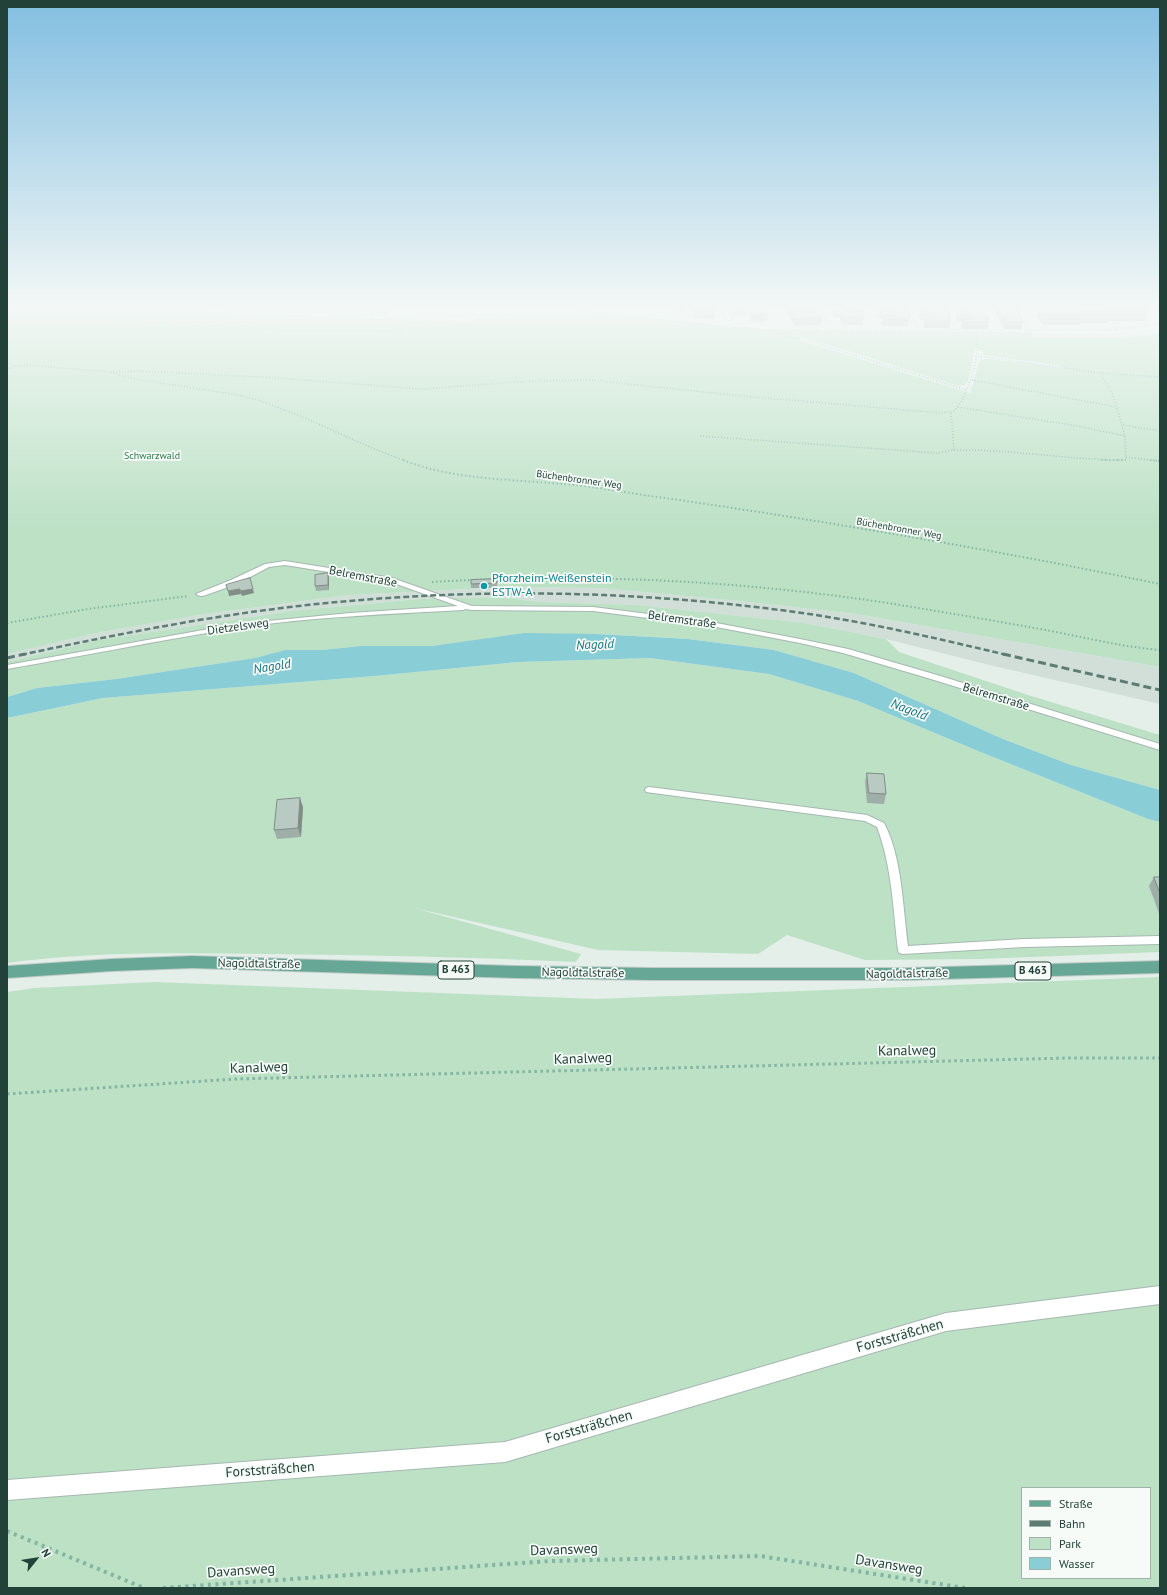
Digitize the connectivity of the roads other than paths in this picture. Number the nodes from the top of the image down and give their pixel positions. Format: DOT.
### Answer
graph roads {
  1 [pos="200,594"];
  2 [pos="471,608"];
  3 [pos="7,667"];
  4 [pos="1160,747"];
  5 [pos="648,790"];
  6 [pos="1160,940"];
  7 [pos="1160,967"];
  8 [pos="7,972"];
  9 [pos="1160,1295"];
  10 [pos="7,1490"];
  1 -- 2 [label="lane, Belremstraße"];
  2 -- 3 [label="lane, Dietzelsweg"];
  2 -- 4 [label="lane, Belremstraße"];
  5 -- 6 [label="lane"];
  7 -- 8 [label="main road, Nagoldtalstraße / B 463"];
  9 -- 10 [label="street, Forststräßchen"];
}
